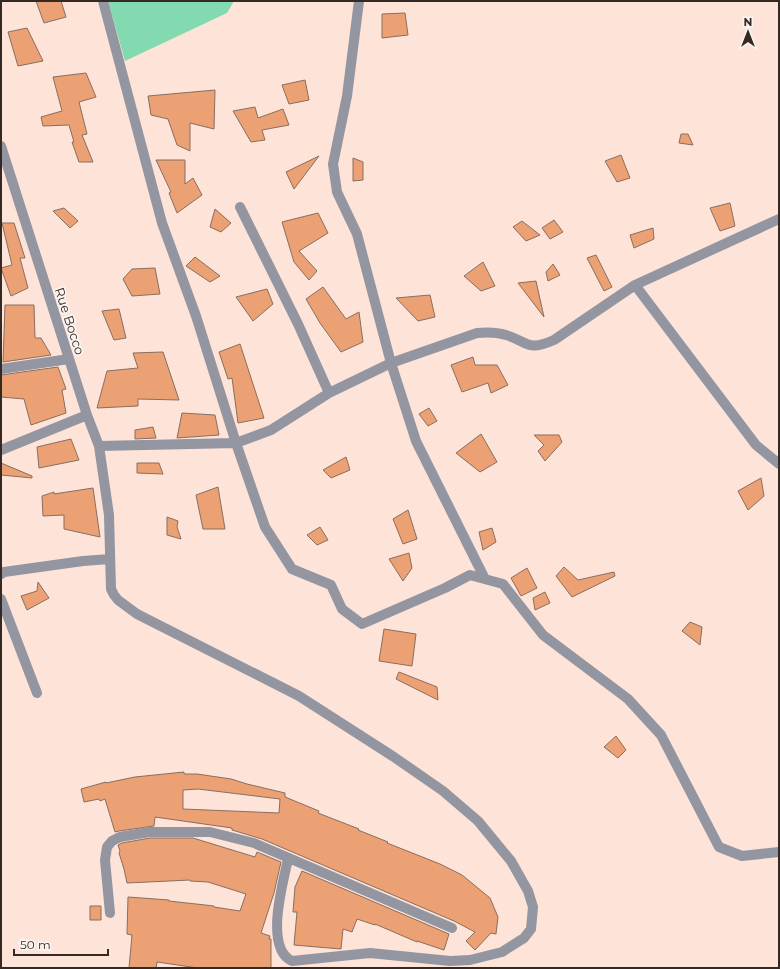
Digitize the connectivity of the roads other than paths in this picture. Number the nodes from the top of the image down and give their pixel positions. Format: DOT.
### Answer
graph roads {
  1 [pos="103,1"];
  2 [pos="359,1"];
  3 [pos="1,146"];
  4 [pos="240,207"];
  5 [pos="779,219"];
  6 [pos="636,285"];
  7 [pos="69,359"];
  8 [pos="391,362"];
  9 [pos="1,369"];
  10 [pos="329,394"];
  11 [pos="87,415"];
  12 [pos="236,443"];
  13 [pos="99,446"];
  14 [pos="1,450"];
  15 [pos="779,464"];
  16 [pos="110,559"];
  17 [pos="1,574"];
  18 [pos="485,579"];
  19 [pos="1,599"];
  20 [pos="37,693"];
  21 [pos="779,852"];
  22 [pos="288,859"];
  23 [pos="110,913"];
  24 [pos="452,928"];
  1 -- 12 [label="street"];
  2 -- 8 [label="street"];
  3 -- 7 [label="street, Rue Bocco"];
  4 -- 10 [label="street"];
  5 -- 6 [label="street"];
  6 -- 8 [label="street"];
  6 -- 15 [label="street"];
  7 -- 9 [label="street"];
  7 -- 11 [label="street, Rue Bocco"];
  8 -- 10 [label="street"];
  8 -- 18 [label="street"];
  10 -- 12 [label="street"];
  11 -- 13 [label="street, Rue Bocco"];
  11 -- 14 [label="street"];
  12 -- 13 [label="street"];
  12 -- 18 [label="street"];
  13 -- 16 [label="street, Rue Bocco"];
  16 -- 17 [label="street"];
  16 -- 22 [label="street, Rue Bocco"];
  18 -- 21 [label="street"];
  19 -- 20 [label="street"];
  22 -- 23 [label="street"];
  22 -- 24 [label="street"];
}
